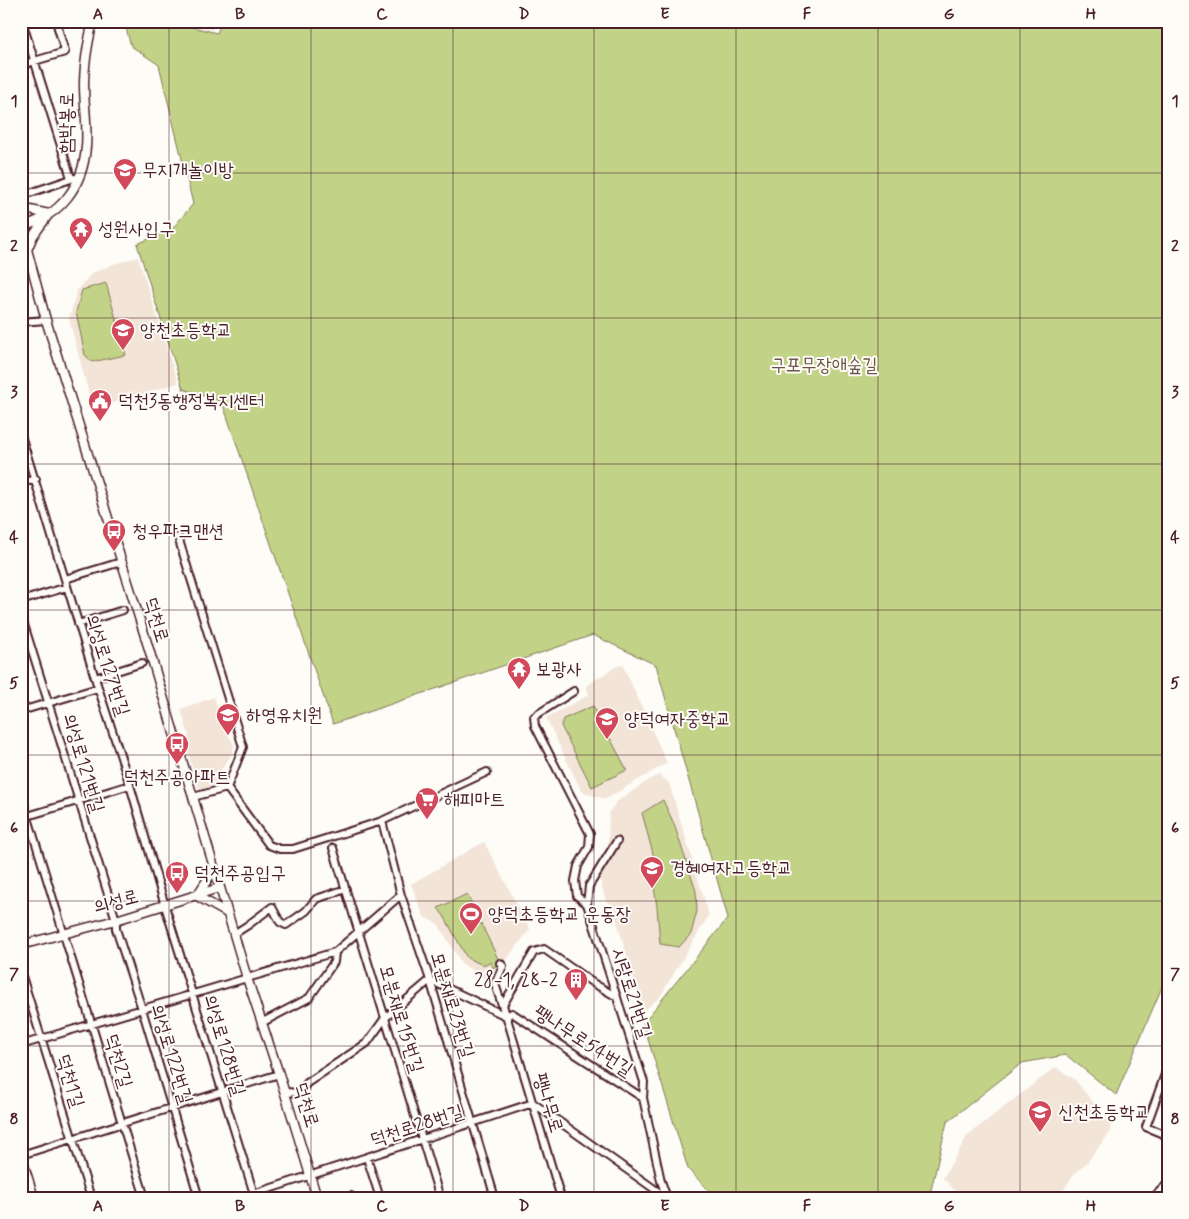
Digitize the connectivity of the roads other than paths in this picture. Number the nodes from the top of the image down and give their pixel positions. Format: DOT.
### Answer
graph roads {
  1 [pos="22,21"];
  2 [pos="56,21"];
  3 [pos="93,21"];
  4 [pos="34,62"];
  5 [pos="21,65"];
  6 [pos="74,179"];
  7 [pos="21,196"];
  8 [pos="21,208"];
  9 [pos="49,214"];
  10 [pos="21,227"];
  11 [pos="27,250"];
  12 [pos="46,320"];
  13 [pos="21,322"];
  14 [pos="21,434"];
  15 [pos="36,479"];
  16 [pos="21,483"];
  17 [pos="178,537"];
  18 [pos="121,562"];
  19 [pos="64,579"];
  20 [pos="67,587"];
  21 [pos="21,601"];
  22 [pos="123,610"];
  23 [pos="21,615"];
  24 [pos="78,624"];
  25 [pos="142,663"];
  26 [pos="95,678"];
  27 [pos="98,688"];
  28 [pos="574,692"];
  29 [pos="49,702"];
  30 [pos="21,711"];
  31 [pos="487,772"];
  32 [pos="130,785"];
  33 [pos="227,788"];
  34 [pos="21,795"];
  35 [pos="192,797"];
  36 [pos="79,800"];
  37 [pos="24,817"];
  38 [pos="382,821"];
  39 [pos="617,841"];
  40 [pos="333,848"];
  41 [pos="214,869"];
  42 [pos="220,888"];
  43 [pos="346,889"];
  44 [pos="401,895"];
  45 [pos="197,896"];
  46 [pos="587,904"];
  47 [pos="165,906"];
  48 [pos="228,913"];
  49 [pos="116,920"];
  50 [pos="359,930"];
  51 [pos="64,932"];
  52 [pos="234,934"];
  53 [pos="21,944"];
  54 [pos="334,952"];
  55 [pos="500,964"];
  56 [pos="21,973"];
  57 [pos="247,978"];
  58 [pos="430,980"];
  59 [pos="192,994"];
  60 [pos="617,997"];
  61 [pos="142,1009"];
  62 [pos="506,1016"];
  63 [pos="385,1018"];
  64 [pos="262,1022"];
  65 [pos="92,1025"];
  66 [pos="42,1039"];
  67 [pos="21,1045"];
  68 [pos="1168,1066"];
  69 [pos="280,1074"];
  70 [pos="223,1092"];
  71 [pos="285,1092"];
  72 [pos="643,1098"];
  73 [pos="532,1104"];
  74 [pos="172,1108"];
  75 [pos="122,1123"];
  76 [pos="473,1123"];
  77 [pos="1168,1136"];
  78 [pos="72,1139"];
  79 [pos="422,1140"];
  80 [pos="21,1156"];
  81 [pos="367,1158"];
  82 [pos="311,1176"];
  83 [pos="1168,1183"];
  84 [pos="21,1189"];
  85 [pos="254,1194"];
  86 [pos="24,1198"];
  87 [pos="34,1198"];
  88 [pos="91,1198"];
  89 [pos="144,1198"];
  90 [pos="199,1198"];
  91 [pos="241,1198"];
  92 [pos="317,1198"];
  93 [pos="380,1198"];
  94 [pos="440,1198"];
  95 [pos="496,1198"];
  96 [pos="561,1198"];
  97 [pos="667,1198"];
  98 [pos="1153,1198"];
  1 -- 4 [label="street"];
  2 -- 4 [label="street"];
  3 -- 6 [label="main road, 함박봉로"];
  4 -- 5 [label="street"];
  4 -- 6 [label="street"];
  6 -- 7 [label="street"];
  6 -- 9 [label="main road, 함박봉로"];
  8 -- 9 [label="main road"];
  9 -- 10 [label="main road, 함박봉로"];
  9 -- 11 [label="main road"];
  10 -- 11 [label="main road, 덕천로"];
  11 -- 12 [label="main road, 덕천로"];
  12 -- 13 [label="street"];
  12 -- 18 [label="main road, 덕천로"];
  14 -- 15 [label="street, 의성로127번길"];
  15 -- 16 [label="street"];
  15 -- 19 [label="street, 의성로127번길"];
  17 -- 33 [label="street"];
  18 -- 19 [label="street"];
  18 -- 35 [label="main road, 덕천로"];
  19 -- 20 [label="street, 의성로127번길"];
  20 -- 21 [label="street"];
  20 -- 24 [label="street, 의성로127번길"];
  22 -- 24 [label="street"];
  23 -- 29 [label="street, 의성로121번길"];
  24 -- 26 [label="street, 의성로127번길"];
  25 -- 26 [label="street"];
  26 -- 27 [label="street, 의성로127번길"];
  27 -- 29 [label="street"];
  27 -- 32 [label="street, 의성로127번길"];
  28 -- 46 [label="street, 시랑로21번길"];
  29 -- 30 [label="street"];
  29 -- 36 [label="street, 의성로121번길"];
  31 -- 38 [label="street"];
  32 -- 36 [label="street"];
  32 -- 47 [label="street, 의성로127번길"];
  33 -- 35 [label="street"];
  33 -- 38 [label="street"];
  34 -- 37 [label="street, 덕천2길"];
  35 -- 41 [label="main road, 덕천로"];
  36 -- 37 [label="street"];
  36 -- 49 [label="street, 의성로121번길"];
  37 -- 51 [label="street, 덕천2길"];
  38 -- 44 [label="street, 모분재로23번길"];
  39 -- 46 [label="street"];
  40 -- 43 [label="street, 모분재로15번길"];
  41 -- 42 [label="main road, 덕천로"];
  41 -- 45 [label="main road"];
  42 -- 45 [label="main road, 의성로"];
  42 -- 48 [label="main road, 덕천로"];
  43 -- 50 [label="street, 모분재로15번길"];
  43 -- 52 [label="street"];
  44 -- 50 [label="street"];
  44 -- 58 [label="street, 모분재로23번길"];
  45 -- 47 [label="main road, 의성로"];
  45 -- 48 [label="main road"];
  46 -- 60 [label="street, 시랑로21번길"];
  47 -- 49 [label="main road, 의성로"];
  47 -- 59 [label="street, 의성로128번길"];
  48 -- 52 [label="main road, 덕천로"];
  49 -- 51 [label="main road, 의성로"];
  49 -- 61 [label="street, 의성로122번길"];
  50 -- 54 [label="street"];
  50 -- 63 [label="street, 모분재로15번길"];
  51 -- 53 [label="main road, 의성로"];
  51 -- 65 [label="street, 덕천2길"];
  52 -- 57 [label="main road, 덕천로"];
  54 -- 57 [label="street"];
  54 -- 64 [label="street"];
  55 -- 62 [label="street, 팽나무로"];
  56 -- 66 [label="street, 덕천1길"];
  57 -- 59 [label="street"];
  57 -- 64 [label="main road, 덕천로"];
  58 -- 62 [label="street"];
  58 -- 63 [label="street"];
  58 -- 76 [label="street, 모분재로23번길"];
  59 -- 61 [label="street"];
  59 -- 70 [label="street, 의성로128번길"];
  60 -- 62 [label="street, 팽나무로"];
  60 -- 72 [label="street, 시랑로21번길"];
  61 -- 65 [label="street"];
  61 -- 74 [label="street, 의성로122번길"];
  62 -- 72 [label="street, 팽나무로54번길"];
  62 -- 73 [label="street, 팽나무로"];
  63 -- 71 [label="street"];
  63 -- 79 [label="street, 모분재로15번길"];
  64 -- 69 [label="main road, 덕천로"];
  65 -- 66 [label="street"];
  65 -- 75 [label="street, 덕천2길"];
  66 -- 67 [label="street"];
  66 -- 78 [label="street, 덕천1길"];
  68 -- 77 [label="street"];
  69 -- 70 [label="street"];
  69 -- 71 [label="main road, 덕천로"];
  70 -- 74 [label="street"];
  70 -- 85 [label="street, 의성로128번길"];
  71 -- 82 [label="main road, 덕천로"];
  72 -- 97 [label="street, 시랑로21번길"];
  73 -- 76 [label="street, 덕천로28번길"];
  73 -- 96 [label="street, 팽나무로"];
  73 -- 97 [label="street"];
  74 -- 75 [label="street"];
  74 -- 90 [label="street, 의성로122번길"];
  75 -- 78 [label="street"];
  75 -- 89 [label="street, 덕천2길"];
  76 -- 79 [label="street, 덕천로28번길"];
  76 -- 95 [label="street, 모분재로23번길"];
  78 -- 80 [label="street"];
  78 -- 88 [label="street, 덕천1길"];
  79 -- 81 [label="street, 덕천로28번길"];
  79 -- 94 [label="street, 모분재로15번길"];
  80 -- 87 [label="main road"];
  81 -- 82 [label="street, 덕천로28번길"];
  81 -- 93 [label="street"];
  82 -- 85 [label="street, 덕천로28번길"];
  82 -- 92 [label="main road, 덕천로"];
  83 -- 98 [label="street"];
  84 -- 86 [label="main road"];
  85 -- 91 [label="street, 덕천로28번길"];
}
